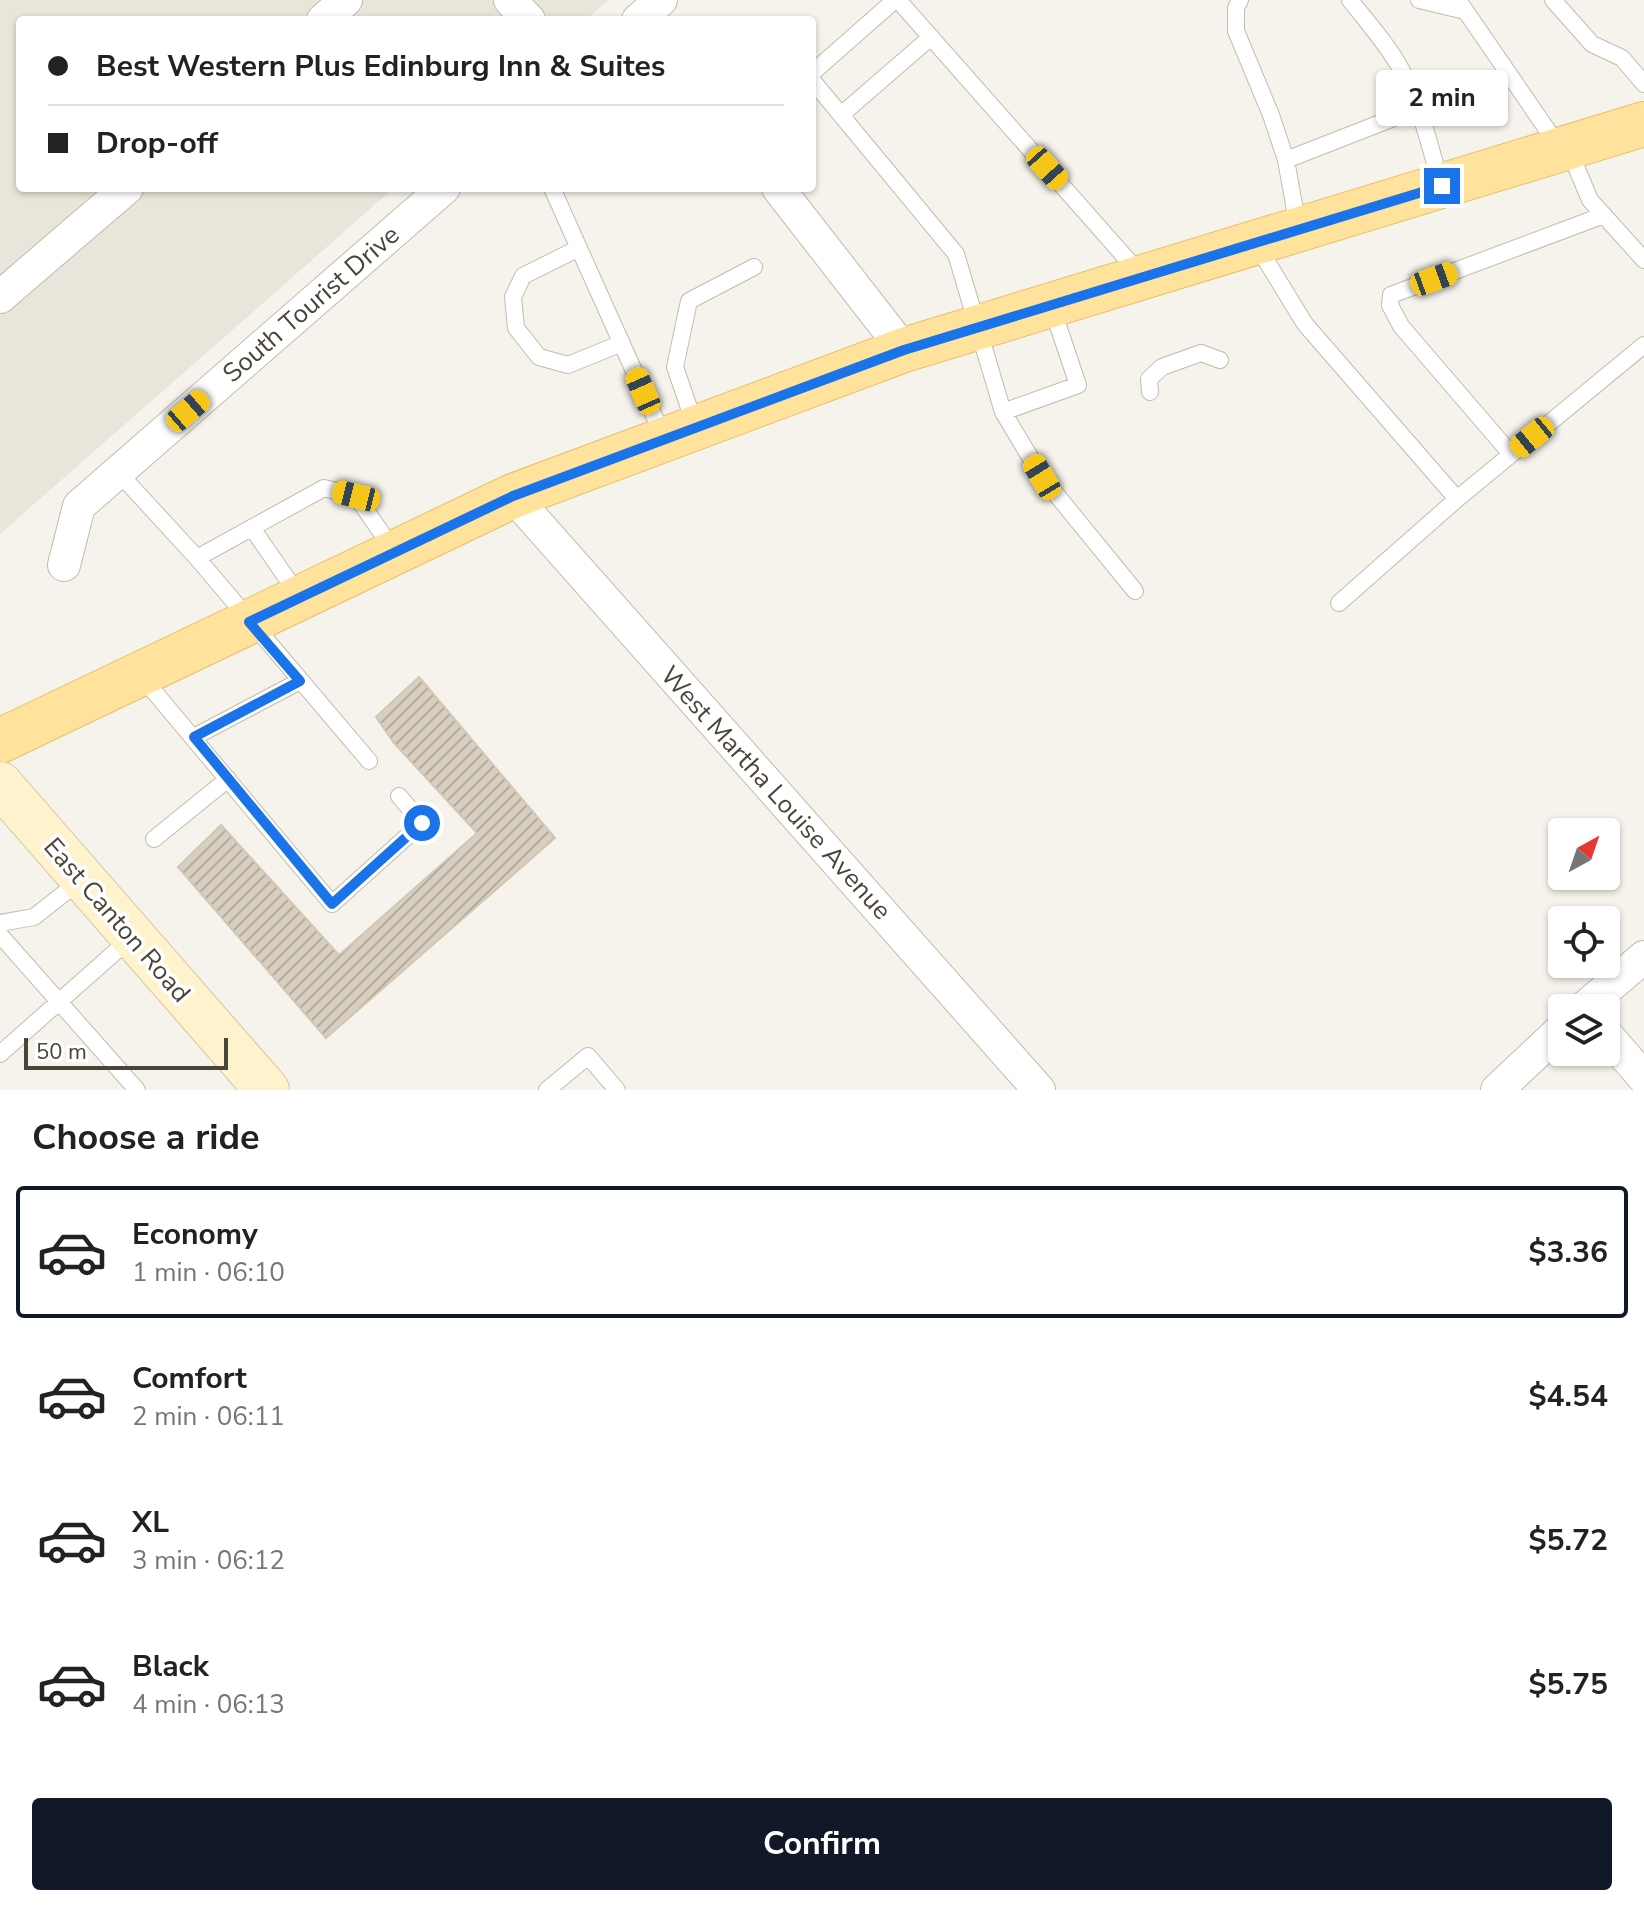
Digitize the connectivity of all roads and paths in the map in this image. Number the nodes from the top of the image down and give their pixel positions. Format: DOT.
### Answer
graph roads {
  1 [pos="346,0"];
  2 [pos="510,0"];
  3 [pos="661,0"];
  4 [pos="896,0"];
  5 [pos="1240,0"];
  6 [pos="1350,0"];
  7 [pos="1419,0"];
  8 [pos="1553,0"];
  9 [pos="1462,6"];
  10 [pos="328,16"];
  11 [pos="525,16"];
  12 [pos="643,16"];
  13 [pos="931,37"];
  14 [pos="816,70"];
  15 [pos="816,85"];
  16 [pos="1419,108"];
  17 [pos="841,115"];
  18 [pos="1643,117"];
  19 [pos="1564,149"];
  20 [pos="1286,160"];
  21 [pos="1442,186"];
  22 [pos="122,192"];
  23 [pos="439,192"];
  24 [pos="554,192"];
  25 [pos="781,192"];
  26 [pos="1604,215"];
  27 [pos="1299,230"];
  28 [pos="1255,243"];
  29 [pos="579,248"];
  30 [pos="1644,260"];
  31 [pos="754,267"];
  32 [pos="1143,277"];
  33 [pos="0,297"];
  34 [pos="1051,305"];
  35 [pos="976,327"];
  36 [pos="622,343"];
  37 [pos="1644,345"];
  38 [pos="904,350"];
  39 [pos="1220,360"];
  40 [pos="1150,392"];
  41 [pos="1003,412"];
  42 [pos="680,434"];
  43 [pos="1511,454"];
  44 [pos="118,472"];
  45 [pos="513,496"];
  46 [pos="1457,499"];
  47 [pos="252,528"];
  48 [pos="395,552"];
  49 [pos="197,558"];
  50 [pos="64,565"];
  51 [pos="1135,591"];
  52 [pos="300,598"];
  53 [pos="1339,603"];
  54 [pos="249,622"];
  55 [pos="140,675"];
  56 [pos="300,681"];
  57 [pos="194,737"];
  58 [pos="0,741"];
  59 [pos="369,761"];
  60 [pos="228,779"];
  61 [pos="0,784"];
  62 [pos="399,796"];
  63 [pos="154,839"];
  64 [pos="81,879"];
  65 [pos="0,923"];
  66 [pos="0,935"];
  67 [pos="133,937"];
  68 [pos="1644,957"];
  69 [pos="1600,994"];
  70 [pos="59,1002"];
  71 [pos="1548,1042"];
  72 [pos="1620,1050"];
  73 [pos="0,1054"];
  74 [pos="1644,1078"];
  75 [pos="137,1090"];
  76 [pos="267,1090"];
  77 [pos="547,1090"];
  78 [pos="617,1090"];
  79 [pos="1039,1090"];
  80 [pos="1497,1090"];
  1 -- 10 [label="street"];
  2 -- 11 [label="street"];
  3 -- 12 [label="street"];
  4 -- 13 [label="lane"];
  4 -- 14 [label="lane"];
  5 -- 20 [label="lane"];
  6 -- 16 [label="lane"];
  7 -- 9 [label="lane"];
  8 -- 18 [label="lane"];
  9 -- 19 [label="lane"];
  13 -- 17 [label="lane"];
  13 -- 32 [label="lane"];
  15 -- 17 [label="lane"];
  16 -- 20 [label="lane"];
  16 -- 21 [label="lane"];
  17 -- 35 [label="lane"];
  18 -- 19 [label="main road"];
  19 -- 21 [label="main road"];
  19 -- 26 [label="lane"];
  20 -- 27 [label="lane"];
  21 -- 27 [label="main road"];
  22 -- 33 [label="street"];
  23 -- 44 [label="street, South Tourist Drive"];
  24 -- 29 [label="lane"];
  25 -- 38 [label="street"];
  26 -- 30 [label="lane"];
  26 -- 43 [label="lane"];
  27 -- 28 [label="main road"];
  28 -- 32 [label="main road"];
  28 -- 46 [label="lane"];
  29 -- 36 [label="lane"];
  29 -- 36 [label="lane"];
  31 -- 42 [label="lane"];
  32 -- 34 [label="main road"];
  34 -- 35 [label="main road"];
  34 -- 41 [label="lane"];
  35 -- 38 [label="main road"];
  35 -- 41 [label="lane"];
  36 -- 42 [label="lane"];
  37 -- 43 [label="lane"];
  38 -- 42 [label="main road"];
  39 -- 40 [label="lane"];
  41 -- 51 [label="lane"];
  42 -- 45 [label="main road"];
  43 -- 46 [label="lane"];
  44 -- 49 [label="lane"];
  44 -- 50 [label="street, South Tourist Drive"];
  45 -- 48 [label="main road"];
  45 -- 79 [label="street, West Martha Louise Avenue"];
  46 -- 53 [label="lane"];
  47 -- 48 [label="lane"];
  47 -- 49 [label="lane"];
  47 -- 52 [label="lane"];
  48 -- 52 [label="main road"];
  49 -- 54 [label="lane"];
  52 -- 54 [label="main road"];
  54 -- 55 [label="main road"];
  54 -- 56 [label="lane"];
  55 -- 57 [label="lane"];
  55 -- 58 [label="main road"];
  56 -- 57 [label="lane"];
  56 -- 59 [label="lane"];
  57 -- 60 [label="lane"];
  60 -- 62 [label="lane"];
  60 -- 63 [label="lane"];
  61 -- 64 [label="main road, East Canton Road"];
  64 -- 65 [label="lane"];
  64 -- 67 [label="main road, East Canton Road"];
  66 -- 70 [label="lane"];
  67 -- 70 [label="lane"];
  67 -- 76 [label="main road, East Canton Road"];
  68 -- 69 [label="street"];
  70 -- 73 [label="lane"];
  70 -- 75 [label="lane"];
  71 -- 80 [label="street"];
  72 -- 74 [label="street"];
  77 -- 78 [label="lane"];
}
